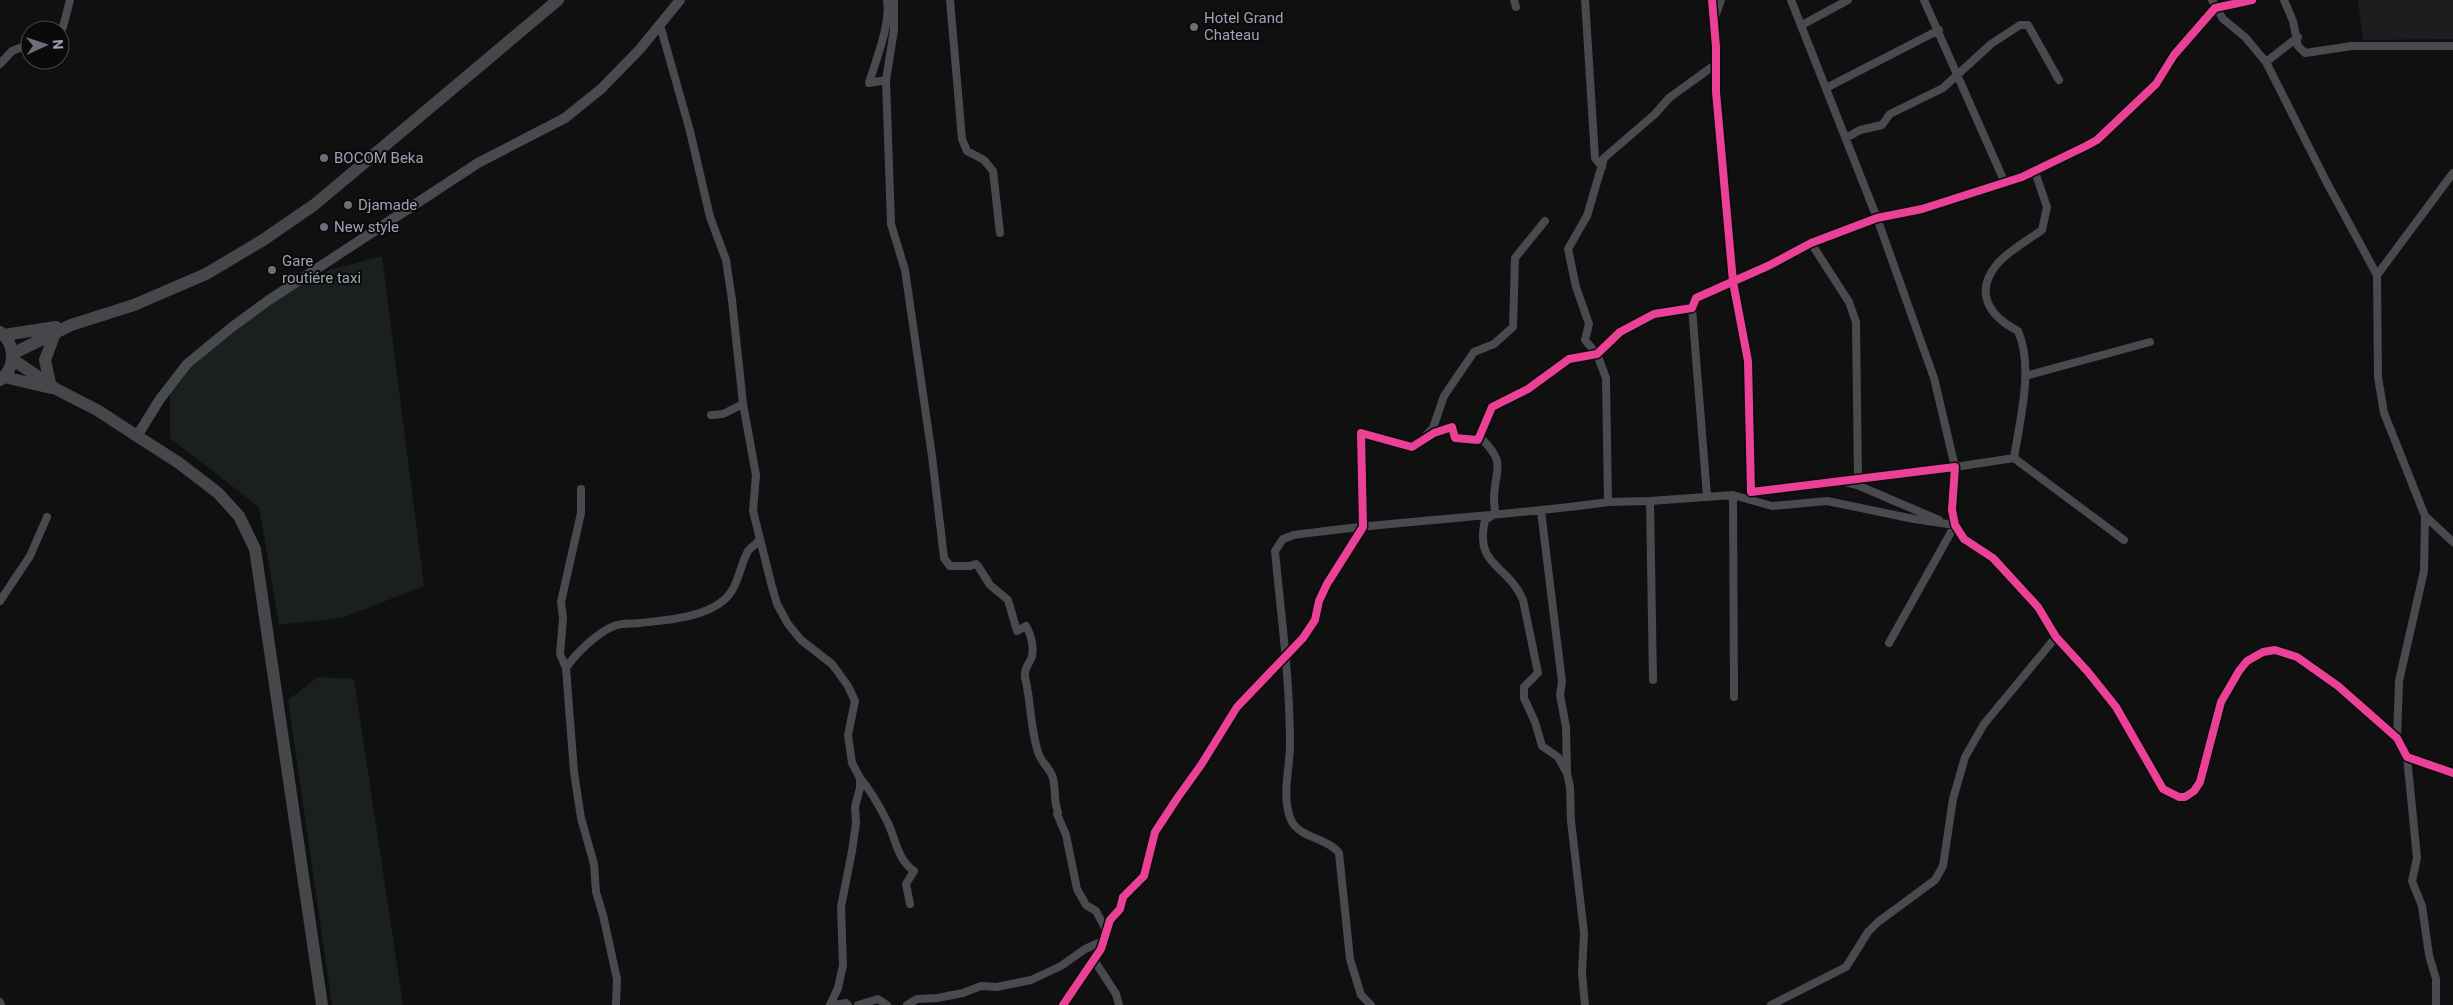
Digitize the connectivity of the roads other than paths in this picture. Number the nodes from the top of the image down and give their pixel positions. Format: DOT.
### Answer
graph roads {
  1 [pos="70,0"];
  2 [pos="558,0"];
  3 [pos="680,0"];
  4 [pos="886,0"];
  5 [pos="894,0"];
  6 [pos="950,0"];
  7 [pos="1585,0"];
  8 [pos="1712,0"];
  9 [pos="1721,0"];
  10 [pos="1792,0"];
  11 [pos="1848,0"];
  12 [pos="1924,0"];
  13 [pos="2252,0"];
  14 [pos="2284,0"];
  15 [pos="2213,4"];
  16 [pos="65,20"];
  17 [pos="1714,20"];
  18 [pos="660,25"];
  19 [pos="1802,25"];
  20 [pos="1939,30"];
  21 [pos="2298,38"];
  22 [pos="2453,46"];
  23 [pos="20,48"];
  24 [pos="2266,62"];
  25 [pos="0,64"];
  26 [pos="1716,64"];
  27 [pos="1957,73"];
  28 [pos="886,80"];
  29 [pos="2059,80"];
  30 [pos="1826,88"];
  31 [pos="1846,138"];
  32 [pos="1602,166"];
  33 [pos="2035,172"];
  34 [pos="2453,173"];
  35 [pos="2005,183"];
  36 [pos="1877,218"];
  37 [pos="1545,221"];
  38 [pos="1000,233"];
  39 [pos="1811,242"];
  40 [pos="2377,275"];
  41 [pos="1733,282"];
  42 [pos="1692,308"];
  43 [pos="71,325"];
  44 [pos="55,333"];
  45 [pos="2,334"];
  46 [pos="2150,342"];
  47 [pos="1597,354"];
  48 [pos="12,357"];
  49 [pos="2025,376"];
  50 [pos="2,379"];
  51 [pos="53,386"];
  52 [pos="742,404"];
  53 [pos="711,415"];
  54 [pos="137,436"];
  55 [pos="1478,440"];
  56 [pos="1418,443"];
  57 [pos="2014,458"];
  58 [pos="1955,467"];
  59 [pos="1858,479"];
  60 [pos="1840,481"];
  61 [pos="581,489"];
  62 [pos="1733,495"];
  63 [pos="1707,496"];
  64 [pos="1650,501"];
  65 [pos="1608,502"];
  66 [pos="1541,511"];
  67 [pos="1495,514"];
  68 [pos="2425,516"];
  69 [pos="47,517"];
  70 [pos="1955,525"];
  71 [pos="1364,527"];
  72 [pos="759,540"];
  73 [pos="2124,540"];
  74 [pos="2453,542"];
  75 [pos="0,601"];
  76 [pos="2056,637"];
  77 [pos="1889,643"];
  78 [pos="1285,656"];
  79 [pos="566,668"];
  80 [pos="1653,680"];
  81 [pos="1734,697"];
  82 [pos="2397,738"];
  83 [pos="2407,757"];
  84 [pos="1566,773"];
  85 [pos="2453,773"];
  86 [pos="860,778"];
  87 [pos="910,904"];
  88 [pos="1106,930"];
  89 [pos="1103,941"];
  90 [pos="1094,960"];
  91 [pos="322,1005"];
  92 [pos="616,1005"];
  93 [pos="830,1005"];
  94 [pos="835,1005"];
  95 [pos="848,1005"];
  96 [pos="858,1005"];
  97 [pos="887,1005"];
  98 [pos="907,1005"];
  99 [pos="1063,1005"];
  100 [pos="1118,1005"];
  101 [pos="1371,1005"];
  102 [pos="1585,1005"];
  103 [pos="1771,1005"];
  104 [pos="2436,1005"];
  1 -- 16 [label="street"];
  2 -- 43 [label="main road"];
  3 -- 18 [label="street"];
  4 -- 28 [label="street"];
  5 -- 28 [label="street"];
  6 -- 38 [label="street"];
  7 -- 32 [label="street"];
  8 -- 17 [label="street"];
  9 -- 17 [label="street"];
  10 -- 19 [label="street"];
  11 -- 19 [label="street"];
  12 -- 20 [label="street"];
  13 -- 15 [label="street"];
  14 -- 21 [label="street"];
  15 -- 24 [label="street"];
  15 -- 33 [label="street"];
  17 -- 26 [label="street"];
  18 -- 52 [label="street"];
  18 -- 54 [label="street"];
  19 -- 30 [label="street"];
  20 -- 27 [label="street"];
  20 -- 30 [label="street"];
  21 -- 22 [label="street"];
  21 -- 24 [label="street"];
  23 -- 25 [label="street"];
  24 -- 40 [label="street"];
  26 -- 32 [label="street"];
  26 -- 41 [label="street"];
  27 -- 29 [label="street"];
  27 -- 31 [label="street"];
  27 -- 35 [label="street"];
  28 -- 88 [label="street"];
  30 -- 31 [label="street"];
  31 -- 36 [label="street"];
  32 -- 47 [label="street"];
  33 -- 35 [label="street"];
  33 -- 49 [label="street"];
  34 -- 40 [label="street"];
  35 -- 36 [label="street"];
  36 -- 39 [label="street"];
  36 -- 58 [label="street"];
  37 -- 56 [label="street"];
  39 -- 41 [label="street"];
  39 -- 59 [label="street"];
  40 -- 68 [label="street"];
  41 -- 42 [label="street"];
  41 -- 60 [label="street"];
  42 -- 47 [label="street"];
  42 -- 63 [label="street"];
  43 -- 44 [label="main road"];
  43 -- 45 [label="main road"];
  44 -- 48 [label="main road"];
  44 -- 51 [label="main road"];
  45 -- 48 [label="main road"];
  46 -- 49 [label="street"];
  47 -- 55 [label="street"];
  47 -- 65 [label="street"];
  48 -- 50 [label="main road"];
  48 -- 51 [label="main road"];
  49 -- 57 [label="street"];
  50 -- 51 [label="main road"];
  51 -- 54 [label="main road"];
  52 -- 53 [label="street"];
  52 -- 72 [label="street"];
  54 -- 91 [label="main road"];
  55 -- 56 [label="street"];
  55 -- 67 [label="street"];
  56 -- 71 [label="street"];
  57 -- 58 [label="street"];
  57 -- 73 [label="street"];
  58 -- 59 [label="street"];
  58 -- 70 [label="street"];
  59 -- 60 [label="street"];
  60 -- 70 [label="street"];
  61 -- 79 [label="street"];
  62 -- 63 [label="street"];
  62 -- 70 [label="street"];
  62 -- 81 [label="street"];
  63 -- 64 [label="street"];
  64 -- 65 [label="street"];
  64 -- 80 [label="street"];
  65 -- 66 [label="street"];
  66 -- 67 [label="street"];
  66 -- 84 [label="street"];
  67 -- 71 [label="street"];
  67 -- 84 [label="street"];
  68 -- 74 [label="street"];
  68 -- 82 [label="street"];
  69 -- 75 [label="street"];
  70 -- 76 [label="street"];
  70 -- 77 [label="street"];
  71 -- 78 [label="street"];
  71 -- 78 [label="street"];
  72 -- 79 [label="street"];
  72 -- 86 [label="street"];
  76 -- 82 [label="street"];
  76 -- 103 [label="street"];
  78 -- 88 [label="street"];
  78 -- 101 [label="street"];
  79 -- 92 [label="street"];
  82 -- 83 [label="street"];
  83 -- 85 [label="street"];
  83 -- 104 [label="street"];
  84 -- 102 [label="street"];
  86 -- 87 [label="street"];
  86 -- 93 [label="street"];
  88 -- 89 [label="street"];
  89 -- 90 [label="street"];
  89 -- 98 [label="street"];
  90 -- 99 [label="street"];
  90 -- 100 [label="street"];
  94 -- 95 [label="street"];
  96 -- 97 [label="street"];
}
